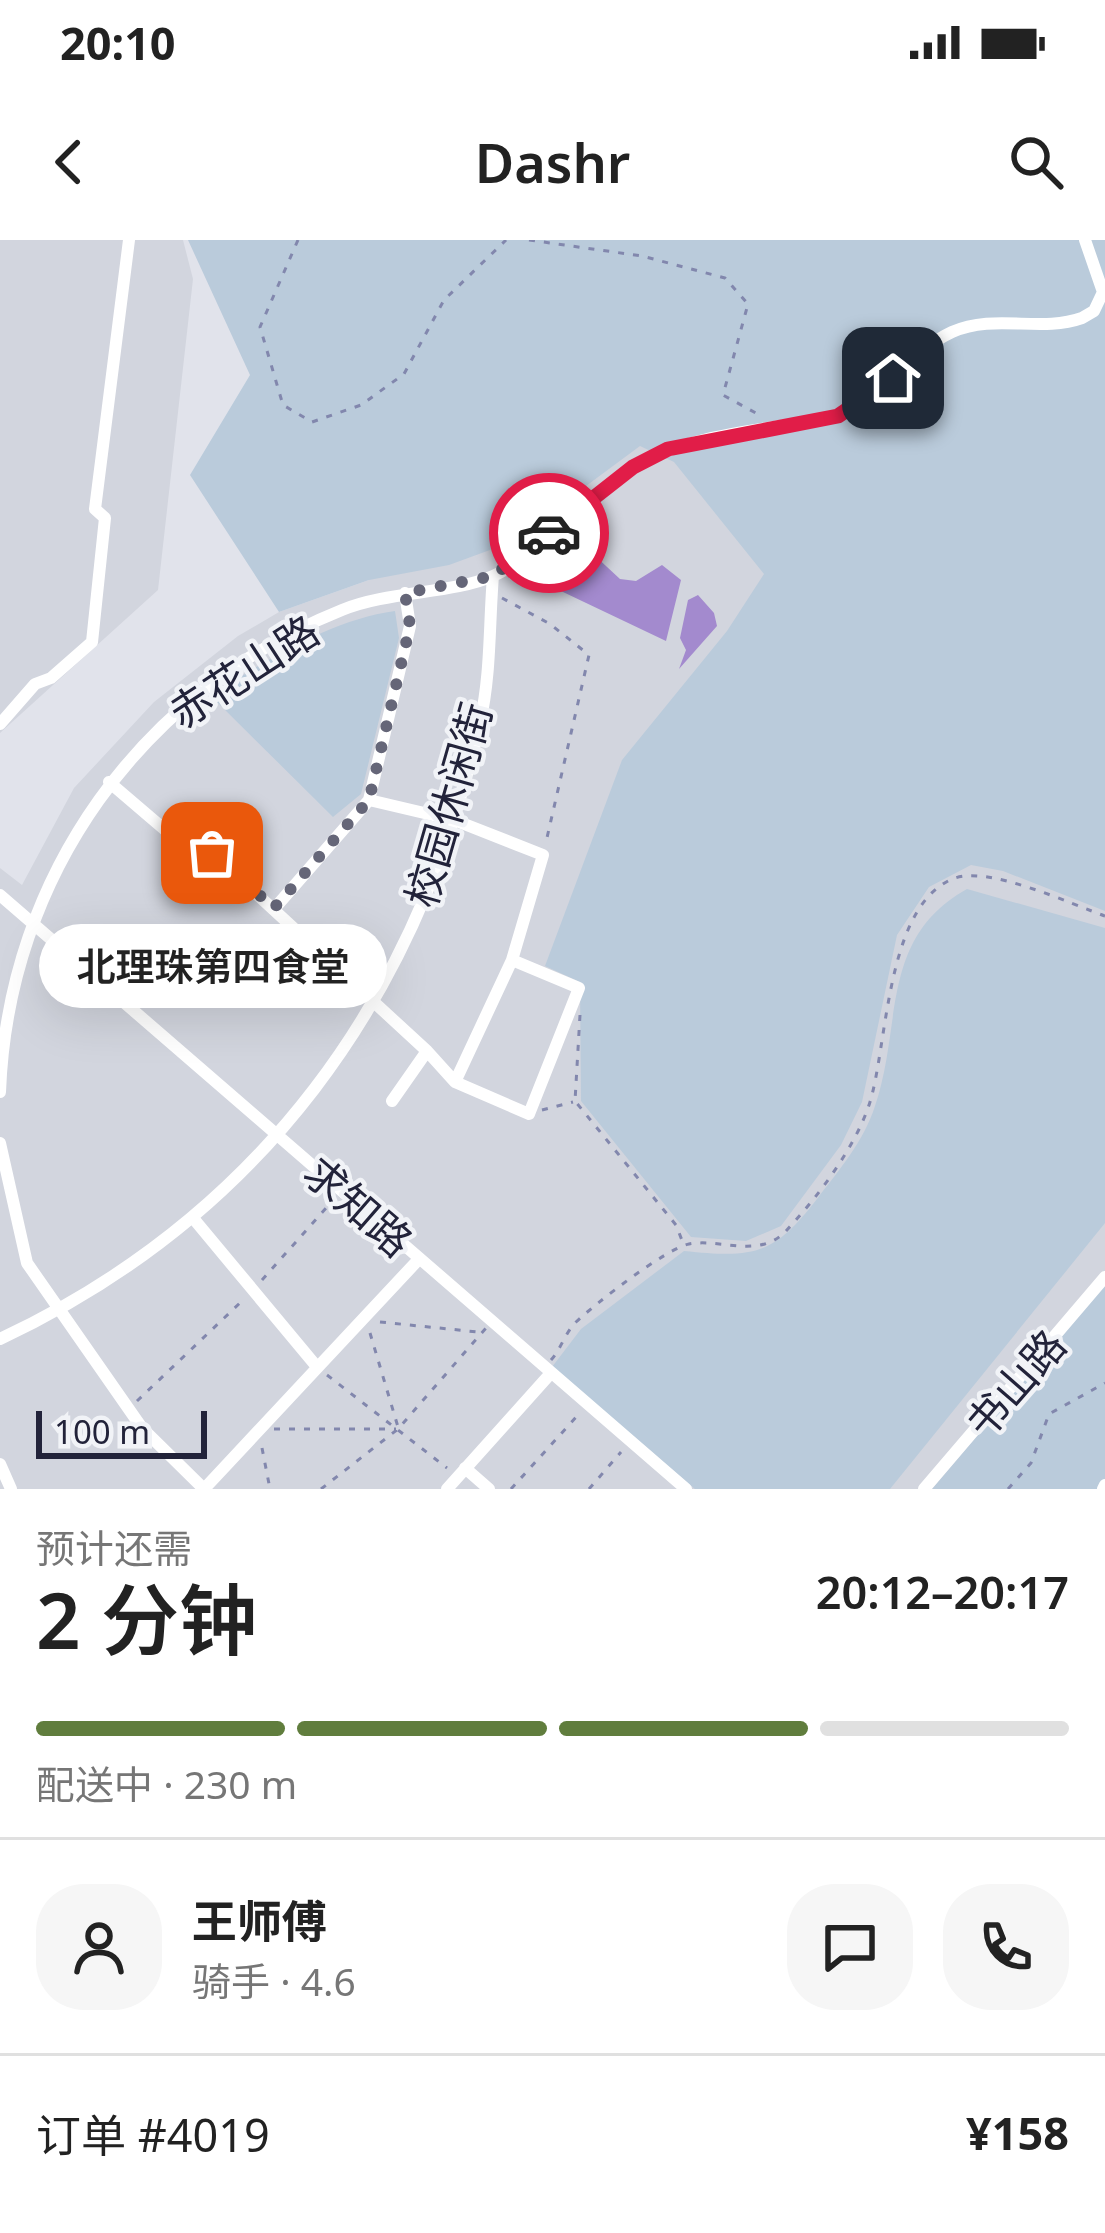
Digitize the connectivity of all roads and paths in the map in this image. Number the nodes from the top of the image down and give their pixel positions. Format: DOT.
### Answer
graph roads {
  1 [pos="130,240"];
  2 [pos="298,240"];
  3 [pos="506,240"];
  4 [pos="529,240"];
  5 [pos="1085,240"];
  6 [pos="766,419"];
  7 [pos="493,576"];
  8 [pos="405,593"];
  9 [pos="491,597"];
  10 [pos="0,724"];
  11 [pos="109,782"];
  12 [pos="369,800"];
  13 [pos="454,820"];
  14 [pos="543,855"];
  15 [pos="0,895"];
  16 [pos="274,908"];
  17 [pos="1105,916"];
  18 [pos="32,923"];
  19 [pos="512,960"];
  20 [pos="578,988"];
  21 [pos="376,1004"];
  22 [pos="428,1052"];
  23 [pos="455,1082"];
  24 [pos="0,1091"];
  25 [pos="392,1101"];
  26 [pos="574,1101"];
  27 [pos="529,1114"];
  28 [pos="275,1136"];
  29 [pos="0,1143"];
  30 [pos="340,1192"];
  31 [pos="193,1218"];
  32 [pos="684,1245"];
  33 [pos="418,1259"];
  34 [pos="1105,1277"];
  35 [pos="254,1289"];
  36 [pos="60,1311"];
  37 [pos="366,1320"];
  38 [pos="487,1328"];
  39 [pos="0,1339"];
  40 [pos="317,1367"];
  41 [pos="548,1370"];
  42 [pos="1105,1383"];
  43 [pos="587,1404"];
  44 [pos="128,1410"];
  45 [pos="398,1429"];
  46 [pos="259,1430"];
  47 [pos="630,1441"];
  48 [pos="0,1464"];
  49 [pos="461,1473"];
  50 [pos="11,1489"];
  51 [pos="204,1489"];
  52 [pos="270,1489"];
  53 [pos="321,1489"];
  54 [pos="447,1489"];
  55 [pos="489,1489"];
  56 [pos="511,1489"];
  57 [pos="590,1489"];
  58 [pos="686,1489"];
  59 [pos="924,1489"];
  60 [pos="1008,1489"];
  1 -- 10 [label="street"];
  2 -- 3 [label="path"];
  4 -- 6 [label="path"];
  5 -- 7 [label="street, 赤花山路"];
  7 -- 8 [label="street, 赤花山路"];
  7 -- 9 [label="street, 校园休闲街"];
  8 -- 11 [label="street, 赤花山路"];
  8 -- 12 [label="street"];
  9 -- 13 [label="street, 校园休闲街"];
  9 -- 14 [label="path"];
  11 -- 16 [label="street"];
  11 -- 18 [label="street, 赤花山路"];
  12 -- 13 [label="street"];
  12 -- 16 [label="street"];
  13 -- 14 [label="street"];
  13 -- 21 [label="street, 校园休闲街"];
  14 -- 19 [label="street"];
  15 -- 18 [label="street"];
  16 -- 21 [label="street"];
  17 -- 32 [label="path"];
  18 -- 24 [label="street, 赤花山路"];
  18 -- 28 [label="street, 求知路"];
  19 -- 20 [label="street"];
  19 -- 23 [label="street"];
  20 -- 26 [label="path"];
  20 -- 27 [label="street"];
  21 -- 22 [label="street"];
  21 -- 28 [label="street, 校园休闲街"];
  22 -- 23 [label="street"];
  22 -- 25 [label="street"];
  23 -- 27 [label="street"];
  26 -- 27 [label="path"];
  26 -- 32 [label="path"];
  28 -- 30 [label="street, 求知路"];
  28 -- 31 [label="street, 校园休闲街"];
  29 -- 36 [label="street"];
  30 -- 33 [label="street, 求知路"];
  30 -- 35 [label="path"];
  31 -- 35 [label="street"];
  31 -- 36 [label="street, 校园休闲街"];
  32 -- 41 [label="path"];
  33 -- 37 [label="street"];
  33 -- 38 [label="street, 求知路"];
  34 -- 59 [label="street, 书山路"];
  35 -- 40 [label="street"];
  35 -- 44 [label="path"];
  36 -- 39 [label="street, 校园休闲街"];
  36 -- 44 [label="street"];
  37 -- 38 [label="path"];
  37 -- 40 [label="street"];
  37 -- 45 [label="path"];
  38 -- 41 [label="street, 求知路"];
  38 -- 45 [label="path"];
  40 -- 45 [label="path"];
  40 -- 46 [label="street"];
  41 -- 43 [label="street, 求知路"];
  41 -- 49 [label="street"];
  42 -- 60 [label="path"];
  43 -- 47 [label="street, 求知路"];
  43 -- 56 [label="path"];
  44 -- 51 [label="street"];
  45 -- 46 [label="path"];
  45 -- 49 [label="path"];
  45 -- 53 [label="path"];
  46 -- 51 [label="street"];
  46 -- 52 [label="path"];
  47 -- 57 [label="path"];
  47 -- 58 [label="street, 求知路"];
  48 -- 50 [label="street"];
  49 -- 54 [label="street"];
  49 -- 55 [label="street"];
}
